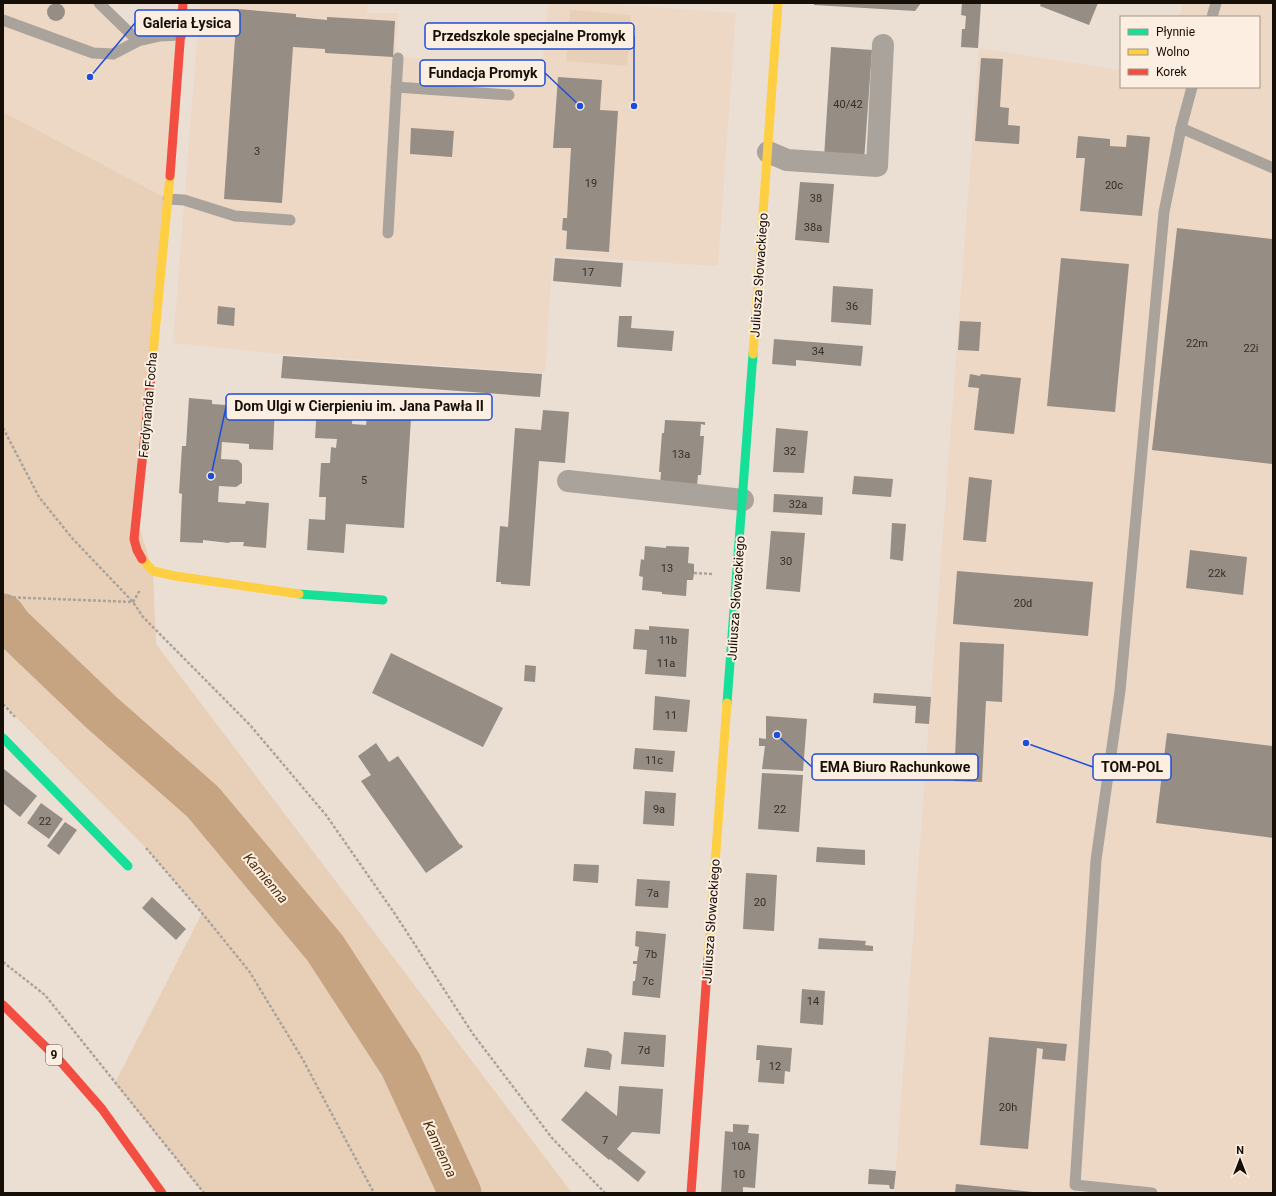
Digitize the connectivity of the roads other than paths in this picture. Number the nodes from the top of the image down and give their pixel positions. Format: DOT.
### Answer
graph roads {
  1 [pos="99,3"];
  2 [pos="183,3"];
  3 [pos="778,3"];
  4 [pos="1216,3"];
  5 [pos="1212,16"];
  6 [pos="3,20"];
  7 [pos="181,35"];
  8 [pos="138,41"];
  9 [pos="883,45"];
  10 [pos="398,58"];
  11 [pos="396,87"];
  12 [pos="1192,88"];
  13 [pos="509,95"];
  14 [pos="1181,128"];
  15 [pos="768,152"];
  16 [pos="1273,168"];
  17 [pos="168,199"];
  18 [pos="290,220"];
  19 [pos="388,233"];
  20 [pos="568,481"];
  21 [pos="743,500"];
  22 [pos="383,600"];
  23 [pos="3,738"];
  24 [pos="128,866"];
  25 [pos="3,1005"];
  26 [pos="162,1193"];
  27 [pos="691,1193"];
  28 [pos="1152,1193"];
  1 -- 8 [label="lane"];
  2 -- 7 [label="street, Ferdynanda Focha"];
  3 -- 15 [label="street, Juliusza Słowackiego"];
  4 -- 5 [label="lane"];
  6 -- 8 [label="lane"];
  7 -- 8 [label="lane"];
  7 -- 17 [label="street, Ferdynanda Focha"];
  9 -- 15 [label="street"];
  10 -- 11 [label="lane"];
  11 -- 13 [label="lane"];
  11 -- 19 [label="lane"];
  12 -- 14 [label="lane"];
  14 -- 16 [label="lane"];
  14 -- 28 [label="lane"];
  15 -- 21 [label="street, Juliusza Słowackiego"];
  17 -- 18 [label="lane"];
  17 -- 22 [label="street, Ferdynanda Focha"];
  20 -- 21 [label="street"];
  21 -- 27 [label="street, Juliusza Słowackiego"];
  23 -- 24 [label="street"];
  25 -- 26 [label="street, 9"];
}
